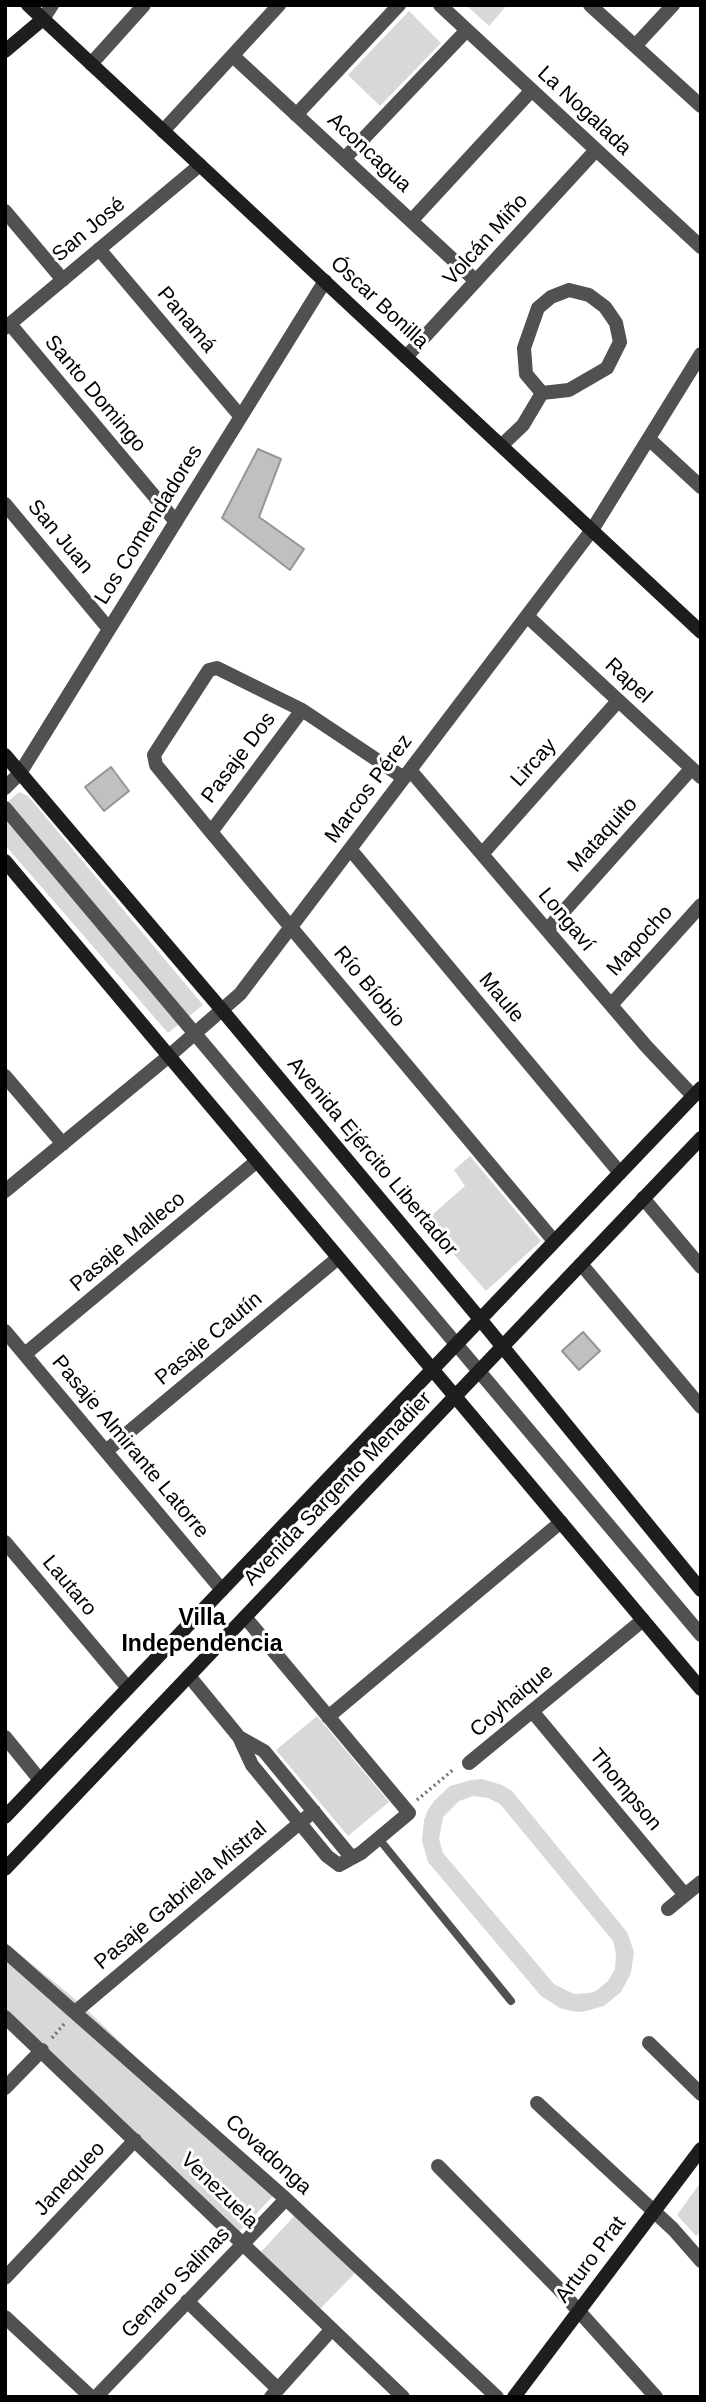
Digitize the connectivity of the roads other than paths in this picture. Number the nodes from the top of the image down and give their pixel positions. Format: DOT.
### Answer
graph roads {
  1 [pos="28,5"];
  2 [pos="52,5"];
  3 [pos="144,5"];
  4 [pos="279,5"];
  5 [pos="399,5"];
  6 [pos="440,5"];
  7 [pos="590,5"];
  8 [pos="673,5"];
  9 [pos="43,19"];
  10 [pos="467,30"];
  11 [pos="635,46"];
  12 [pos="5,51"];
  13 [pos="233,56"];
  14 [pos="90,64"];
  15 [pos="531,91"];
  16 [pos="701,106"];
  17 [pos="296,115"];
  18 [pos="163,131"];
  19 [pos="596,150"];
  20 [pos="344,159"];
  21 [pos="200,165"];
  22 [pos="5,211"];
  23 [pos="411,221"];
  24 [pos="701,247"];
  25 [pos="99,249"];
  26 [pos="63,280"];
  27 [pos="325,281"];
  28 [pos="476,281"];
  29 [pos="8,326"];
  30 [pos="701,354"];
  31 [pos="407,357"];
  32 [pos="542,394"];
  33 [pos="241,417"];
  34 [pos="649,439"];
  35 [pos="502,445"];
  36 [pos="701,487"];
  37 [pos="5,504"];
  38 [pos="176,522"];
  39 [pos="592,530"];
  40 [pos="527,616"];
  41 [pos="109,629"];
  42 [pos="701,632"];
  43 [pos="618,701"];
  44 [pos="302,710"];
  45 [pos="5,755"];
  46 [pos="153,759"];
  47 [pos="20,773"];
  48 [pos="696,773"];
  49 [pos="407,774"];
  50 [pos="5,788"];
  51 [pos="5,808"];
  52 [pos="211,832"];
  53 [pos="349,849"];
  54 [pos="482,854"];
  55 [pos="5,860"];
  56 [pos="701,905"];
  57 [pos="291,927"];
  58 [pos="547,930"];
  59 [pos="611,1005"];
  60 [pos="222,1010"];
  61 [pos="195,1034"];
  62 [pos="169,1056"];
  63 [pos="5,1076"];
  64 [pos="697,1092"];
  65 [pos="701,1138"];
  66 [pos="63,1144"];
  67 [pos="257,1161"];
  68 [pos="620,1173"];
  69 [pos="5,1191"];
  70 [pos="643,1198"];
  71 [pos="554,1241"];
  72 [pos="338,1258"];
  73 [pos="581,1264"];
  74 [pos="701,1267"];
  75 [pos="480,1319"];
  76 [pos="5,1331"];
  77 [pos="456,1345"];
  78 [pos="502,1346"];
  79 [pos="25,1354"];
  80 [pos="432,1370"];
  81 [pos="479,1371"];
  82 [pos="455,1397"];
  83 [pos="701,1407"];
  84 [pos="106,1451"];
  85 [pos="561,1522"];
  86 [pos="5,1542"];
  87 [pos="222,1590"];
  88 [pos="701,1590"];
  89 [pos="245,1617"];
  90 [pos="643,1620"];
  91 [pos="701,1634"];
  92 [pos="189,1676"];
  93 [pos="128,1688"];
  94 [pos="701,1689"];
  95 [pos="531,1712"];
  96 [pos="328,1717"];
  97 [pos="5,1737"];
  98 [pos="239,1737"];
  99 [pos="469,1763"];
  100 [pos="40,1780"];
  101 [pos="314,1811"];
  102 [pos="5,1817"];
  103 [pos="300,1823"];
  104 [pos="379,1839"];
  105 [pos="352,1858"];
  106 [pos="5,1869"];
  107 [pos="701,1882"];
  108 [pos="685,1895"];
  109 [pos="668,1909"];
  110 [pos="5,1951"];
  111 [pos="511,2001"];
  112 [pos="75,2012"];
  113 [pos="5,2017"];
  114 [pos="649,2043"];
  115 [pos="41,2050"];
  116 [pos="5,2088"];
  117 [pos="701,2094"];
  118 [pos="537,2103"];
  119 [pos="135,2140"];
  120 [pos="701,2149"];
  121 [pos="438,2166"];
  122 [pos="286,2199"];
  123 [pos="654,2212"];
  124 [pos="243,2243"];
  125 [pos="701,2261"];
  126 [pos="5,2278"];
  127 [pos="187,2301"];
  128 [pos="578,2312"];
  129 [pos="5,2317"];
  130 [pos="332,2329"];
  131 [pos="274,2393"];
  132 [pos="94,2397"];
  133 [pos="403,2397"];
  134 [pos="497,2397"];
  135 [pos="514,2397"];
  136 [pos="656,2397"];
  1 -- 9 [label="main road, Óscar Bonilla"];
  2 -- 9 [label="street"];
  3 -- 14 [label="street"];
  4 -- 13 [label="street"];
  5 -- 17 [label="street"];
  6 -- 10 [label="street, La Nogalada"];
  7 -- 11 [label="street"];
  8 -- 11 [label="street"];
  9 -- 12 [label="main road"];
  9 -- 14 [label="main road, Óscar Bonilla"];
  10 -- 15 [label="street, La Nogalada"];
  10 -- 20 [label="street"];
  11 -- 16 [label="street"];
  13 -- 17 [label="street, Aconcagua"];
  13 -- 18 [label="street"];
  14 -- 18 [label="main road, Óscar Bonilla"];
  15 -- 19 [label="street, La Nogalada"];
  15 -- 23 [label="street"];
  17 -- 20 [label="street, Aconcagua"];
  18 -- 21 [label="main road, Óscar Bonilla"];
  19 -- 24 [label="street, La Nogalada"];
  19 -- 28 [label="street, Volcán Miño"];
  20 -- 23 [label="street, Aconcagua"];
  21 -- 25 [label="street, San José"];
  21 -- 27 [label="main road, Óscar Bonilla"];
  22 -- 26 [label="street"];
  23 -- 28 [label="street, Aconcagua"];
  25 -- 26 [label="street, San José"];
  25 -- 33 [label="street, Panamá"];
  26 -- 29 [label="street, San José"];
  27 -- 31 [label="main road, Óscar Bonilla"];
  27 -- 33 [label="street, Los Comendadores"];
  28 -- 31 [label="street, Volcán Miño"];
  29 -- 38 [label="street, Santo Domingo"];
  30 -- 34 [label="street, Marcos Pérez"];
  31 -- 35 [label="main road, Óscar Bonilla"];
  32 -- 32 [label="street"];
  32 -- 35 [label="street"];
  33 -- 38 [label="street, Los Comendadores"];
  34 -- 36 [label="street"];
  34 -- 39 [label="street, Marcos Pérez"];
  35 -- 39 [label="main road, Óscar Bonilla"];
  37 -- 41 [label="street, San Juan"];
  38 -- 41 [label="street, Los Comendadores"];
  39 -- 40 [label="street, Marcos Pérez"];
  39 -- 42 [label="main road, Óscar Bonilla"];
  40 -- 43 [label="street, Rapel"];
  40 -- 49 [label="street, Marcos Pérez"];
  41 -- 47 [label="street, Los Comendadores"];
  43 -- 48 [label="street, Rapel"];
  43 -- 54 [label="street, Lircay"];
  44 -- 46 [label="street, Longaví"];
  44 -- 49 [label="street, Longaví"];
  44 -- 52 [label="street, Pasaje Dos"];
  45 -- 47 [label="main road, Avenida Ejército Libertador"];
  46 -- 52 [label="street, Río Bíobio"];
  47 -- 50 [label="street, Los Comendadores"];
  47 -- 60 [label="main road, Avenida Ejército Libertador"];
  48 -- 58 [label="street, Mataquito"];
  49 -- 53 [label="street, Marcos Pérez"];
  49 -- 54 [label="street, Longaví"];
  51 -- 61 [label="street"];
  52 -- 57 [label="street, Río Bíobio"];
  53 -- 57 [label="street, Marcos Pérez"];
  53 -- 68 [label="street, Maule"];
  54 -- 58 [label="street, Longaví"];
  55 -- 62 [label="main road"];
  56 -- 59 [label="street, Mapocho"];
  57 -- 60 [label="street, Marcos Pérez"];
  57 -- 71 [label="street, Río Bíobio"];
  58 -- 59 [label="street, Longaví"];
  59 -- 64 [label="street, Longaví"];
  60 -- 61 [label="street, Marcos Pérez"];
  60 -- 75 [label="main road, Avenida Ejército Libertador"];
  61 -- 62 [label="street, Marcos Pérez"];
  61 -- 77 [label="street"];
  62 -- 66 [label="street, Marcos Pérez"];
  62 -- 67 [label="main road"];
  63 -- 66 [label="street"];
  64 -- 68 [label="main road, Avenida Sargento Menadier"];
  65 -- 70 [label="main road, Avenida Sargento Menadier"];
  66 -- 69 [label="street, Marcos Pérez"];
  67 -- 72 [label="main road"];
  67 -- 79 [label="street, Pasaje Malleco"];
  68 -- 71 [label="main road, Avenida Sargento Menadier"];
  70 -- 73 [label="main road, Avenida Sargento Menadier"];
  70 -- 74 [label="street"];
  71 -- 75 [label="main road, Avenida Sargento Menadier"];
  72 -- 80 [label="main road"];
  72 -- 84 [label="street, Pasaje Cautín"];
  73 -- 78 [label="main road, Avenida Sargento Menadier"];
  73 -- 83 [label="street"];
  75 -- 77 [label="main road, Avenida Sargento Menadier"];
  75 -- 78 [label="main road, Avenida Ejército Libertador"];
  76 -- 79 [label="street, Pasaje Almirante Latorre"];
  77 -- 80 [label="main road, Avenida Sargento Menadier"];
  77 -- 81 [label="street"];
  78 -- 81 [label="main road, Avenida Sargento Menadier"];
  78 -- 88 [label="main road, Avenida Ejército Libertador"];
  79 -- 84 [label="street, Pasaje Almirante Latorre"];
  80 -- 82 [label="main road"];
  80 -- 87 [label="main road, Avenida Sargento Menadier"];
  81 -- 82 [label="main road, Avenida Sargento Menadier"];
  81 -- 91 [label="street"];
  82 -- 85 [label="main road"];
  82 -- 89 [label="main road, Avenida Sargento Menadier"];
  84 -- 87 [label="street, Pasaje Almirante Latorre"];
  85 -- 90 [label="main road"];
  85 -- 96 [label="street"];
  86 -- 93 [label="street, Lautaro"];
  87 -- 93 [label="main road, Avenida Sargento Menadier"];
  89 -- 92 [label="main road, Avenida Sargento Menadier"];
  89 -- 96 [label="street"];
  90 -- 94 [label="main road"];
  90 -- 95 [label="street, Coyhaique"];
  92 -- 98 [label="street"];
  92 -- 106 [label="main road, Avenida Sargento Menadier"];
  93 -- 100 [label="main road, Avenida Sargento Menadier"];
  95 -- 99 [label="street, Coyhaique"];
  95 -- 108 [label="street, Thompson"];
  96 -- 104 [label="street"];
  97 -- 100 [label="street"];
  98 -- 101 [label="street"];
  98 -- 103 [label="street"];
  100 -- 102 [label="main road, Avenida Sargento Menadier"];
  101 -- 103 [label="street, Pasaje Gabriela Mistral"];
  101 -- 105 [label="street"];
  103 -- 105 [label="street"];
  103 -- 112 [label="street, Pasaje Gabriela Mistral"];
  104 -- 105 [label="street"];
  104 -- 111 [label="lane"];
  107 -- 108 [label="street"];
  108 -- 109 [label="street"];
  110 -- 112 [label="street, Covadonga"];
  112 -- 122 [label="street, Covadonga"];
  113 -- 115 [label="street, Venezuela"];
  114 -- 117 [label="street"];
  115 -- 116 [label="street"];
  115 -- 119 [label="street, Venezuela"];
  118 -- 123 [label="street"];
  119 -- 124 [label="street, Venezuela"];
  119 -- 126 [label="street, Janequeo"];
  120 -- 123 [label="main road, Arturo Prat"];
  121 -- 128 [label="street"];
  122 -- 124 [label="street, Genaro Salinas"];
  122 -- 134 [label="street, Covadonga"];
  123 -- 125 [label="street"];
  123 -- 128 [label="main road, Arturo Prat"];
  124 -- 127 [label="street, Genaro Salinas"];
  124 -- 130 [label="street, Venezuela"];
  127 -- 131 [label="street"];
  127 -- 132 [label="street, Genaro Salinas"];
  128 -- 135 [label="main road, Arturo Prat"];
  128 -- 136 [label="street"];
  129 -- 132 [label="street"];
  130 -- 131 [label="street"];
  130 -- 133 [label="street, Venezuela"];
}
